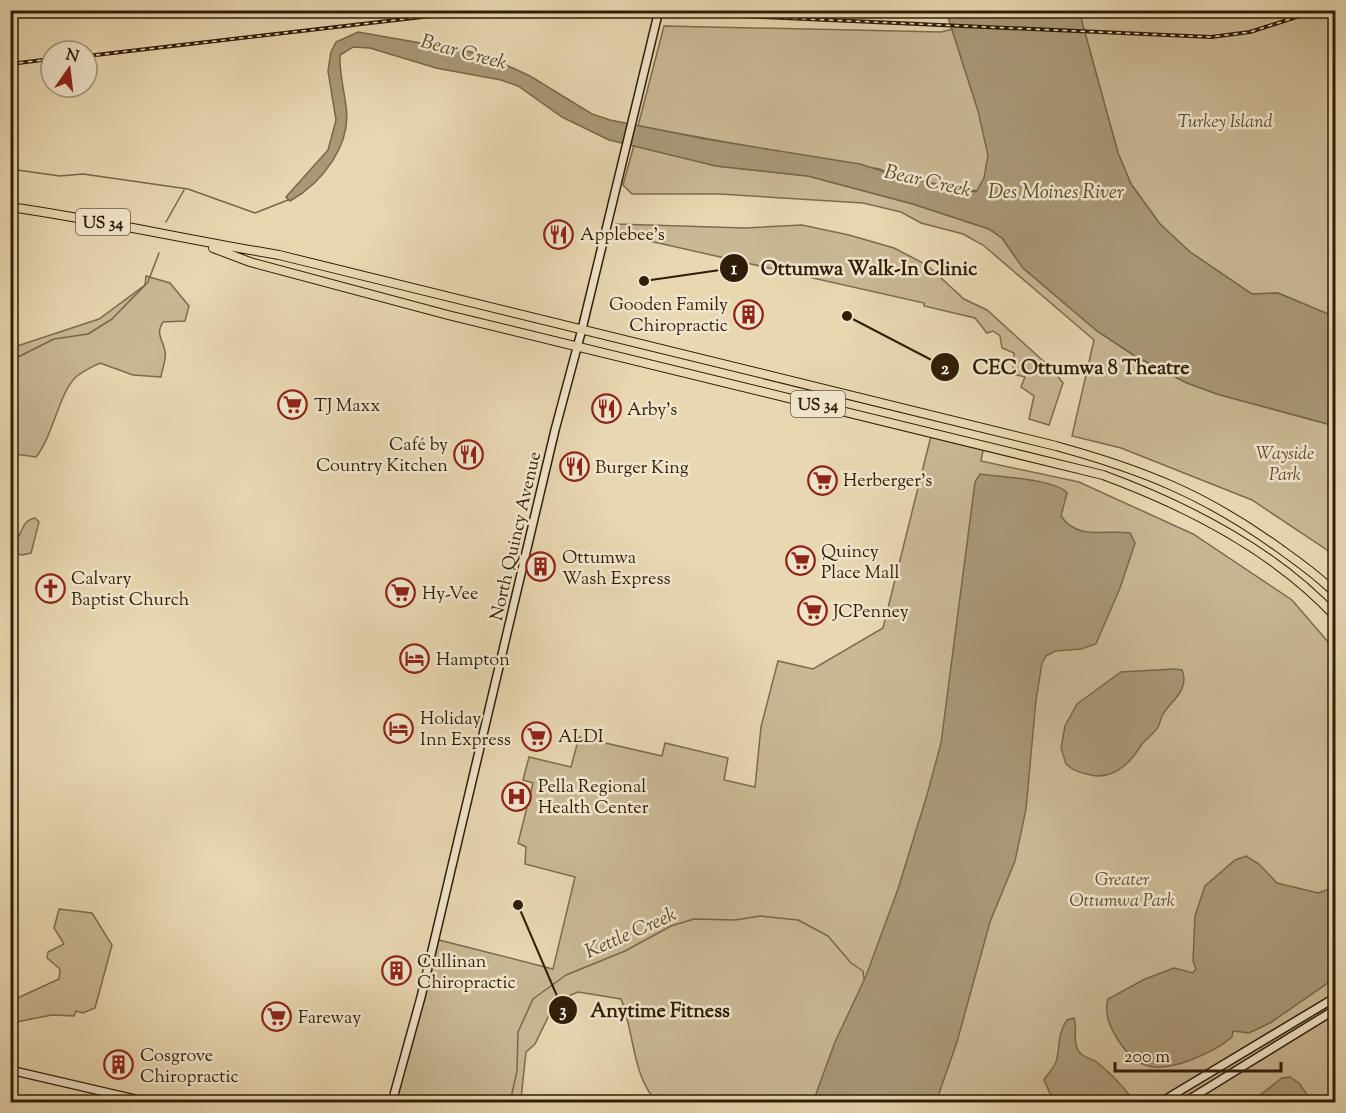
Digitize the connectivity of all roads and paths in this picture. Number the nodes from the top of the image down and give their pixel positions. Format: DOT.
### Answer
graph roads {
  1 [pos="659,10"];
  2 [pos="10,207"];
  3 [pos="194,242"];
  4 [pos="582,329"];
  5 [pos="578,347"];
  6 [pos="1335,594"];
  7 [pos="1335,617"];
  8 [pos="1335,997"];
  9 [pos="1335,1009"];
  10 [pos="10,1070"];
  11 [pos="148,1102"];
  12 [pos="392,1102"];
  13 [pos="1161,1102"];
  14 [pos="1185,1102"];
  1 -- 4 [label="main road, North Quincy Avenue"];
  2 -- 3 [label="main road, US 34"];
  3 -- 4 [label="main road, US 34"];
  3 -- 5 [label="main road, US 34"];
  4 -- 5 [label="main road, North Quincy Avenue"];
  4 -- 6 [label="main road, US 34"];
  5 -- 7 [label="main road, US 34"];
  5 -- 12 [label="main road, North Quincy Avenue"];
  8 -- 13 [label="main road"];
  9 -- 14 [label="main road"];
  10 -- 11 [label="main road"];
}
